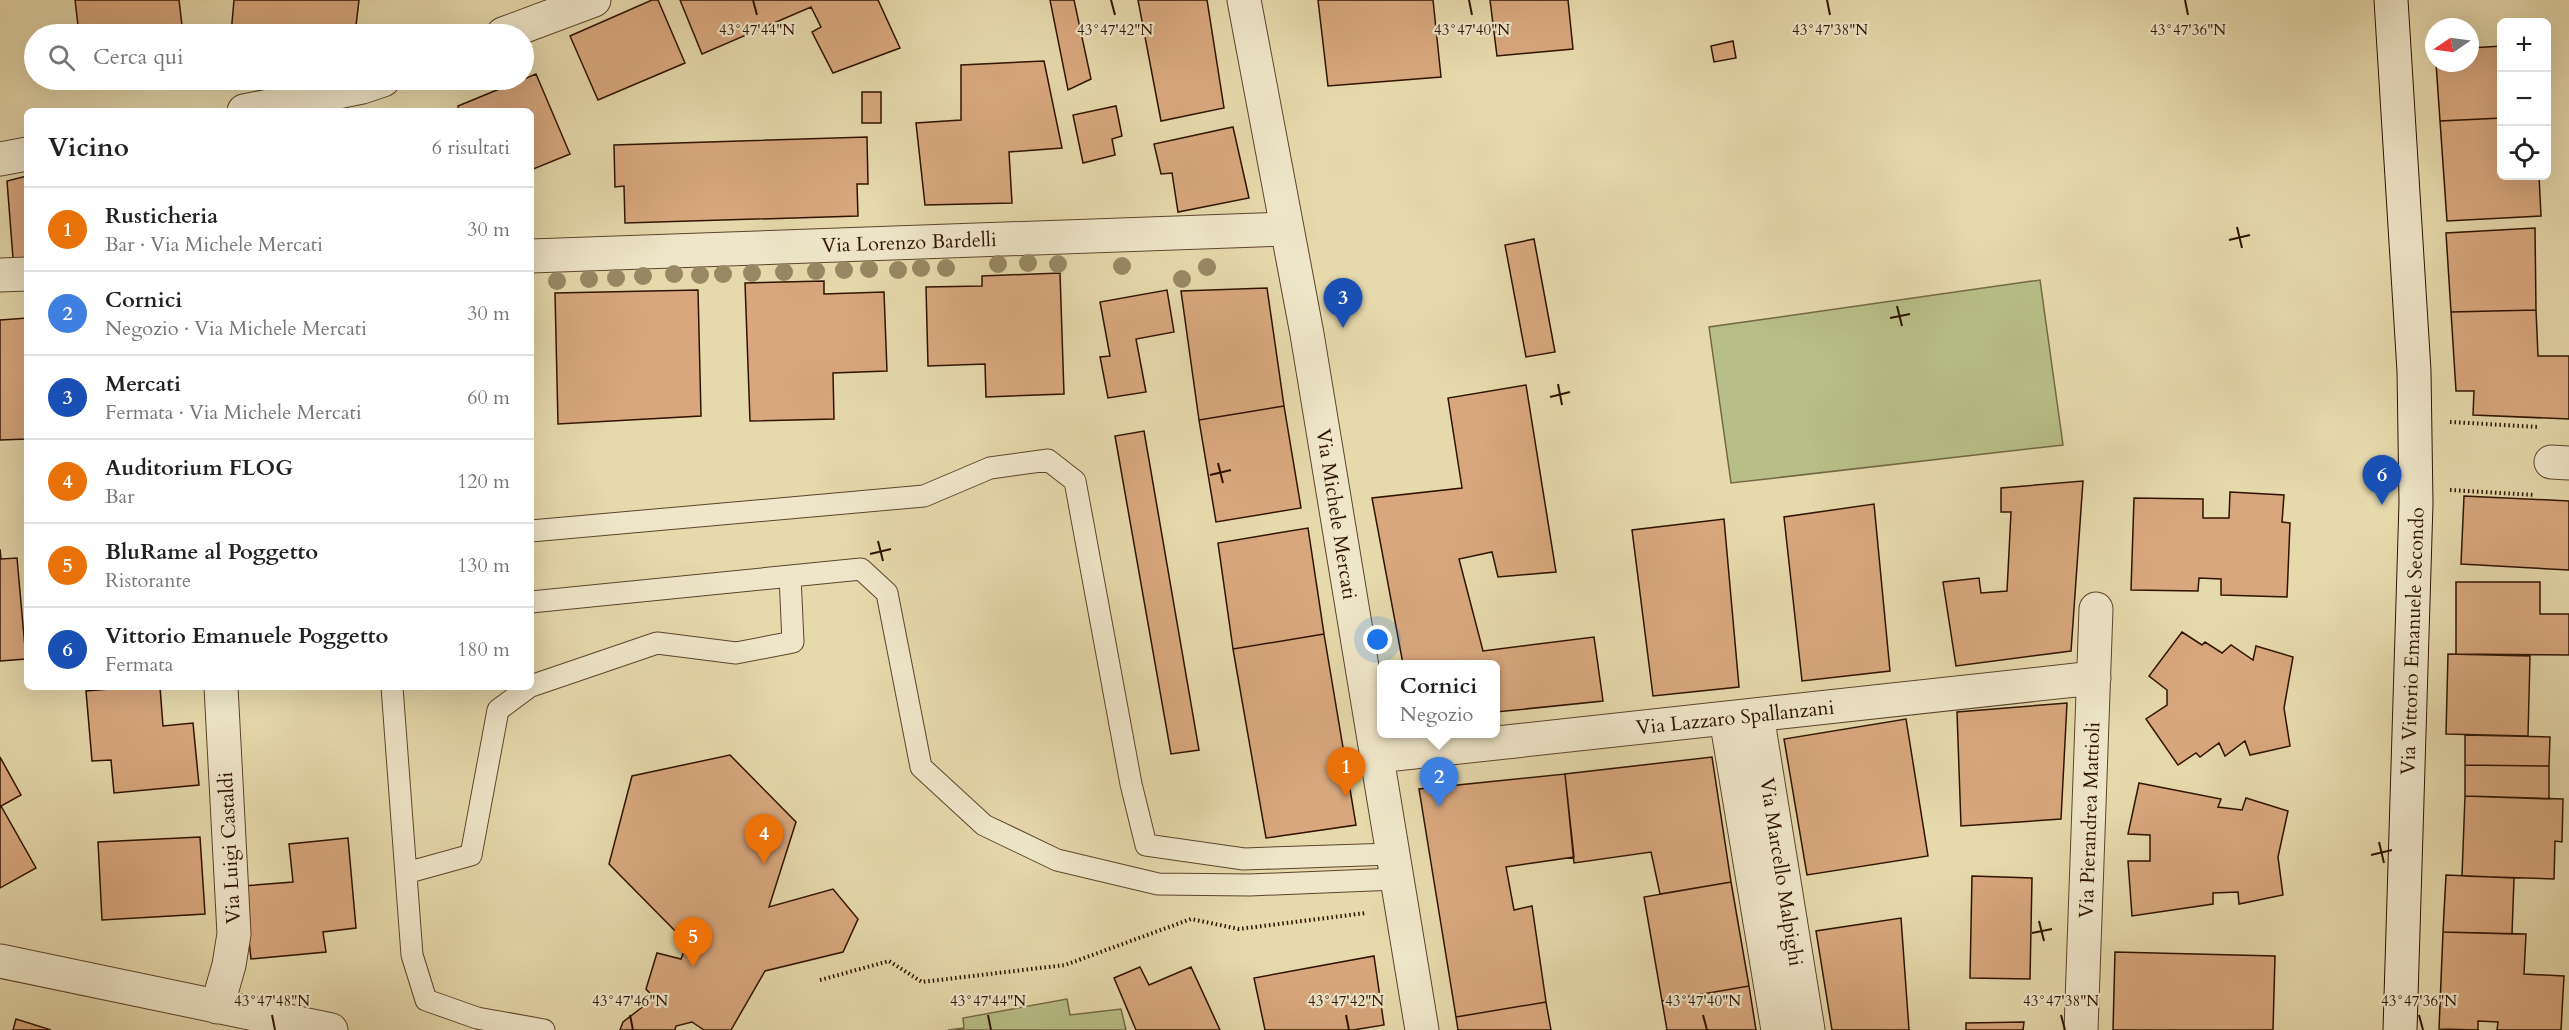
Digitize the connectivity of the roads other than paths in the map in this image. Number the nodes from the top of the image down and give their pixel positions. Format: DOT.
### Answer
graph roads {
  1 [pos="594,0"];
  2 [pos="1244,0"];
  3 [pos="2391,0"];
  4 [pos="529,24"];
  5 [pos="347,90"];
  6 [pos="259,108"];
  7 [pos="24,154"];
  8 [pos="0,159"];
  9 [pos="1287,229"];
  10 [pos="534,256"];
  11 [pos="24,274"];
  12 [pos="0,275"];
  13 [pos="534,531"];
  14 [pos="790,576"];
  15 [pos="534,602"];
  16 [pos="2096,609"];
  17 [pos="2094,678"];
  18 [pos="534,685"];
  19 [pos="221,690"];
  20 [pos="392,690"];
  21 [pos="525,690"];
  22 [pos="1741,716"];
  23 [pos="1377,756"];
  24 [pos="1394,867"];
  25 [pos="406,873"];
  26 [pos="0,961"];
  27 [pos="217,1007"];
  28 [pos="331,1030"];
  29 [pos="544,1030"];
  30 [pos="1422,1030"];
  31 [pos="1778,1030"];
  32 [pos="1808,1030"];
  33 [pos="2081,1030"];
  34 [pos="2400,1030"];
  1 -- 4 [label="street"];
  2 -- 9 [label="street, Via Michele Mercati"];
  3 -- 34 [label="street, Via Vittorio Emanuele Secondo"];
  5 -- 6 [label="street"];
  7 -- 8 [label="street"];
  9 -- 10 [label="street, Via Lorenzo Bardelli"];
  9 -- 23 [label="street, Via Michele Mercati"];
  11 -- 12 [label="street"];
  13 -- 24 [label="lane"];
  14 -- 15 [label="lane"];
  14 -- 18 [label="lane"];
  14 -- 24 [label="lane"];
  16 -- 17 [label="street, Via Pierandrea Mattioli"];
  17 -- 22 [label="street, Via Lazzaro Spallanzani"];
  17 -- 33 [label="street, Via Pierandrea Mattioli"];
  19 -- 27 [label="street, Via Luigi Castaldi"];
  20 -- 25 [label="lane"];
  21 -- 25 [label="lane"];
  22 -- 23 [label="street, Via Lazzaro Spallanzani"];
  22 -- 31 [label="street, Via Marcello Malpighi"];
  22 -- 32 [label="street, Via Marcello Malpighi"];
  23 -- 24 [label="street, Via Michele Mercati"];
  24 -- 30 [label="street, Via Michele Mercati"];
  25 -- 29 [label="lane"];
  26 -- 27 [label="street"];
  27 -- 28 [label="street"];
}
